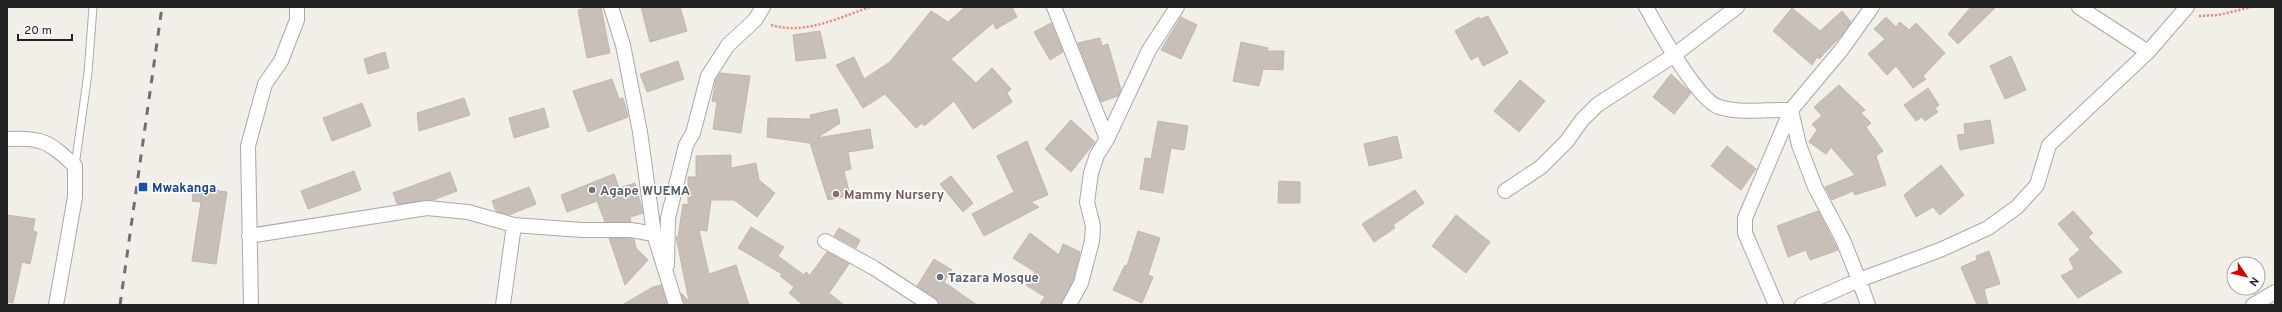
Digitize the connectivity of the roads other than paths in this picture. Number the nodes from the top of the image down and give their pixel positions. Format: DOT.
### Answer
graph roads {
  1 [pos="93,7"];
  2 [pos="297,7"];
  3 [pos="611,7"];
  4 [pos="762,7"];
  5 [pos="1054,7"];
  6 [pos="1177,7"];
  7 [pos="1646,7"];
  8 [pos="1737,7"];
  9 [pos="1872,7"];
  10 [pos="2079,7"];
  11 [pos="2186,8"];
  12 [pos="2148,52"];
  13 [pos="1673,56"];
  14 [pos="1791,110"];
  15 [pos="7,139"];
  16 [pos="1107,139"];
  17 [pos="75,166"];
  18 [pos="1505,191"];
  19 [pos="514,225"];
  20 [pos="654,234"];
  21 [pos="249,236"];
  22 [pos="824,240"];
  23 [pos="1859,280"];
  24 [pos="667,282"];
  25 [pos="2275,292"];
  26 [pos="56,305"];
  27 [pos="251,305"];
  28 [pos="504,305"];
  29 [pos="676,305"];
  30 [pos="931,305"];
  31 [pos="1069,305"];
  32 [pos="1776,305"];
  33 [pos="1802,305"];
  34 [pos="1868,305"];
  35 [pos="2253,305"];
  1 -- 17 [label="lane"];
  2 -- 21 [label="street"];
  3 -- 20 [label="street"];
  4 -- 24 [label="street"];
  5 -- 16 [label="street"];
  6 -- 16 [label="street"];
  7 -- 13 [label="street"];
  8 -- 13 [label="street"];
  9 -- 14 [label="street"];
  10 -- 12 [label="street"];
  11 -- 12 [label="street"];
  12 -- 23 [label="street"];
  13 -- 14 [label="street"];
  13 -- 18 [label="street"];
  14 -- 23 [label="street"];
  14 -- 32 [label="street"];
  15 -- 17 [label="street"];
  16 -- 31 [label="street"];
  17 -- 26 [label="street"];
  19 -- 20 [label="street"];
  19 -- 21 [label="street"];
  19 -- 28 [label="street"];
  20 -- 24 [label="street"];
  21 -- 27 [label="street"];
  22 -- 30 [label="street"];
  23 -- 33 [label="street"];
  23 -- 34 [label="street"];
  24 -- 29 [label="street"];
  25 -- 35 [label="street"];
}
